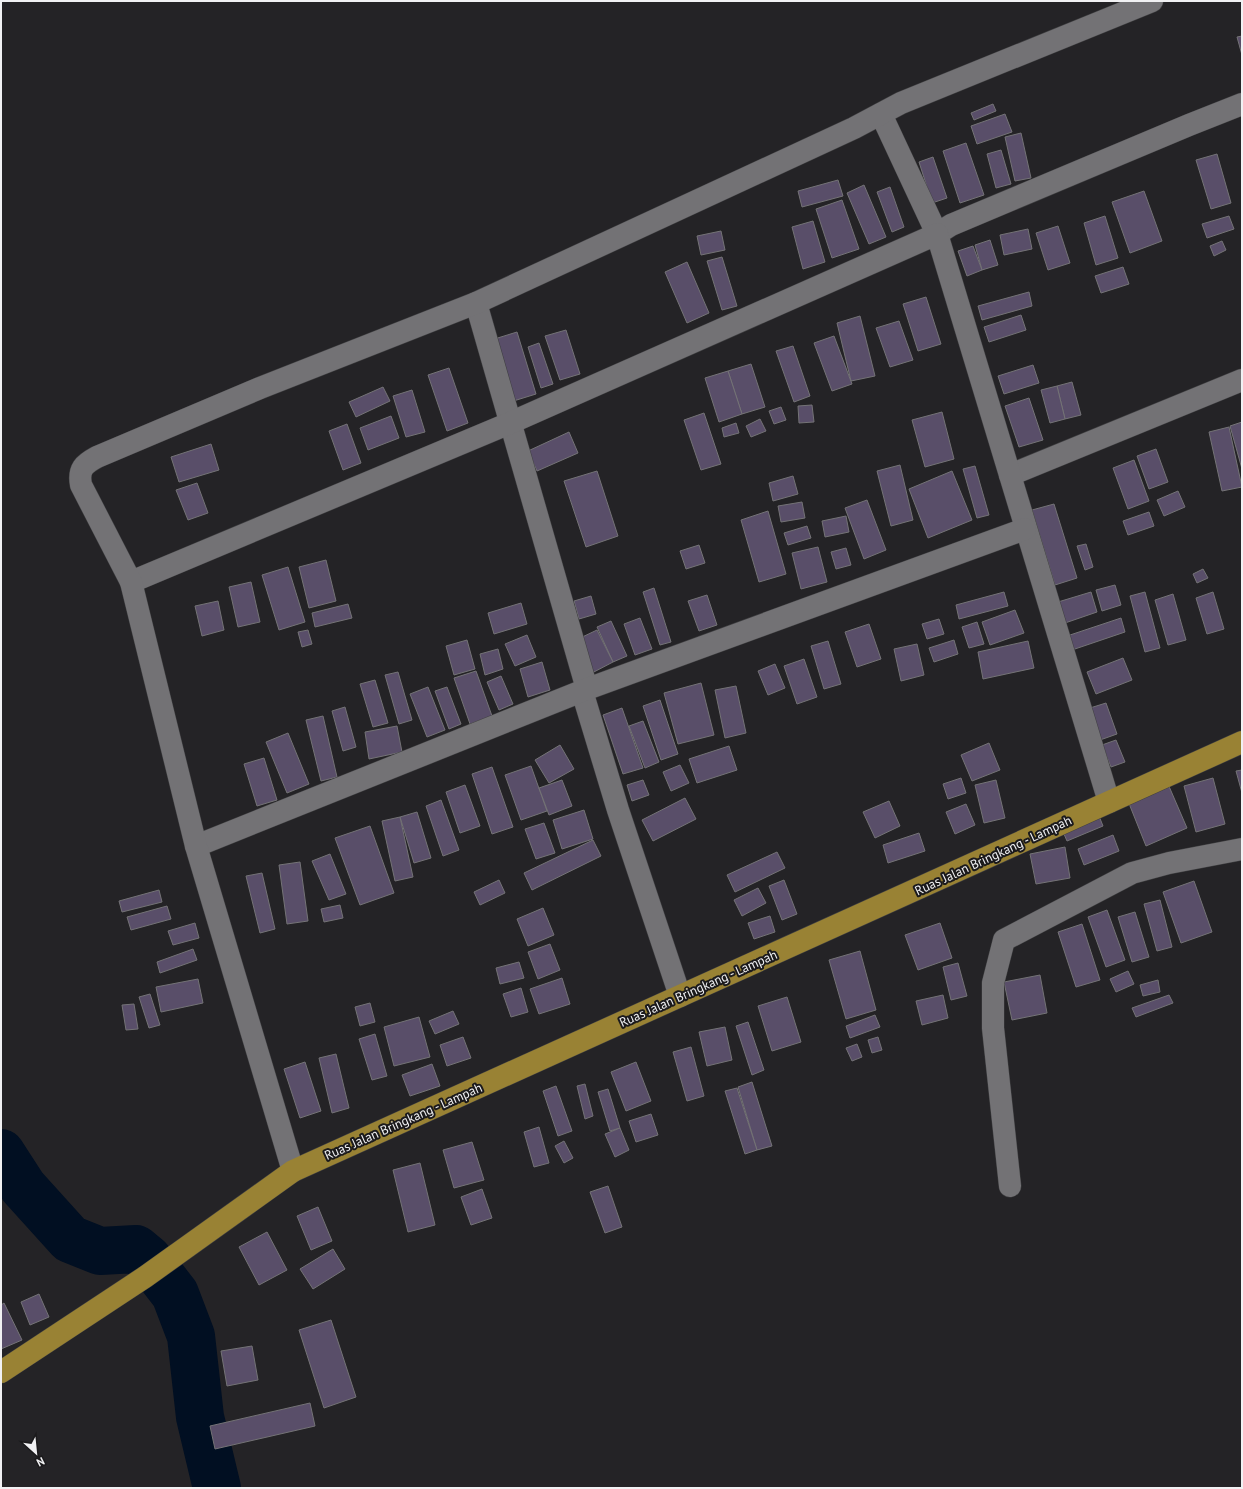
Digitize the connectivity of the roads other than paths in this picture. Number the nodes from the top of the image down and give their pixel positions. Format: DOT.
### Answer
graph roads {
  1 [pos="1152,1"];
  2 [pos="1242,104"];
  3 [pos="881,114"];
  4 [pos="937,234"];
  5 [pos="476,303"];
  6 [pos="1242,380"];
  7 [pos="510,423"];
  8 [pos="1010,475"];
  9 [pos="1025,529"];
  10 [pos="131,582"];
  11 [pos="585,690"];
  12 [pos="1242,742"];
  13 [pos="1109,802"];
  14 [pos="196,846"];
  15 [pos="1242,849"];
  16 [pos="680,996"];
  17 [pos="293,1170"];
  18 [pos="1010,1186"];
  19 [pos="1,1372"];
  1 -- 3 [label="street"];
  2 -- 4 [label="street"];
  3 -- 4 [label="street"];
  3 -- 5 [label="street"];
  4 -- 7 [label="street"];
  4 -- 8 [label="street"];
  5 -- 7 [label="street"];
  5 -- 10 [label="street"];
  6 -- 8 [label="street"];
  7 -- 10 [label="street"];
  7 -- 11 [label="street"];
  8 -- 9 [label="street"];
  9 -- 11 [label="street"];
  9 -- 13 [label="street"];
  10 -- 14 [label="street"];
  11 -- 14 [label="street"];
  11 -- 16 [label="street"];
  12 -- 13 [label="main road, Ruas Jalan Bringkang - Lampah"];
  13 -- 16 [label="main road, Ruas Jalan Bringkang - Lampah"];
  14 -- 17 [label="street"];
  15 -- 18 [label="street"];
  16 -- 17 [label="main road, Ruas Jalan Bringkang - Lampah"];
  17 -- 19 [label="main road, Ruas Jalan Bringkang - Lampah"];
}
